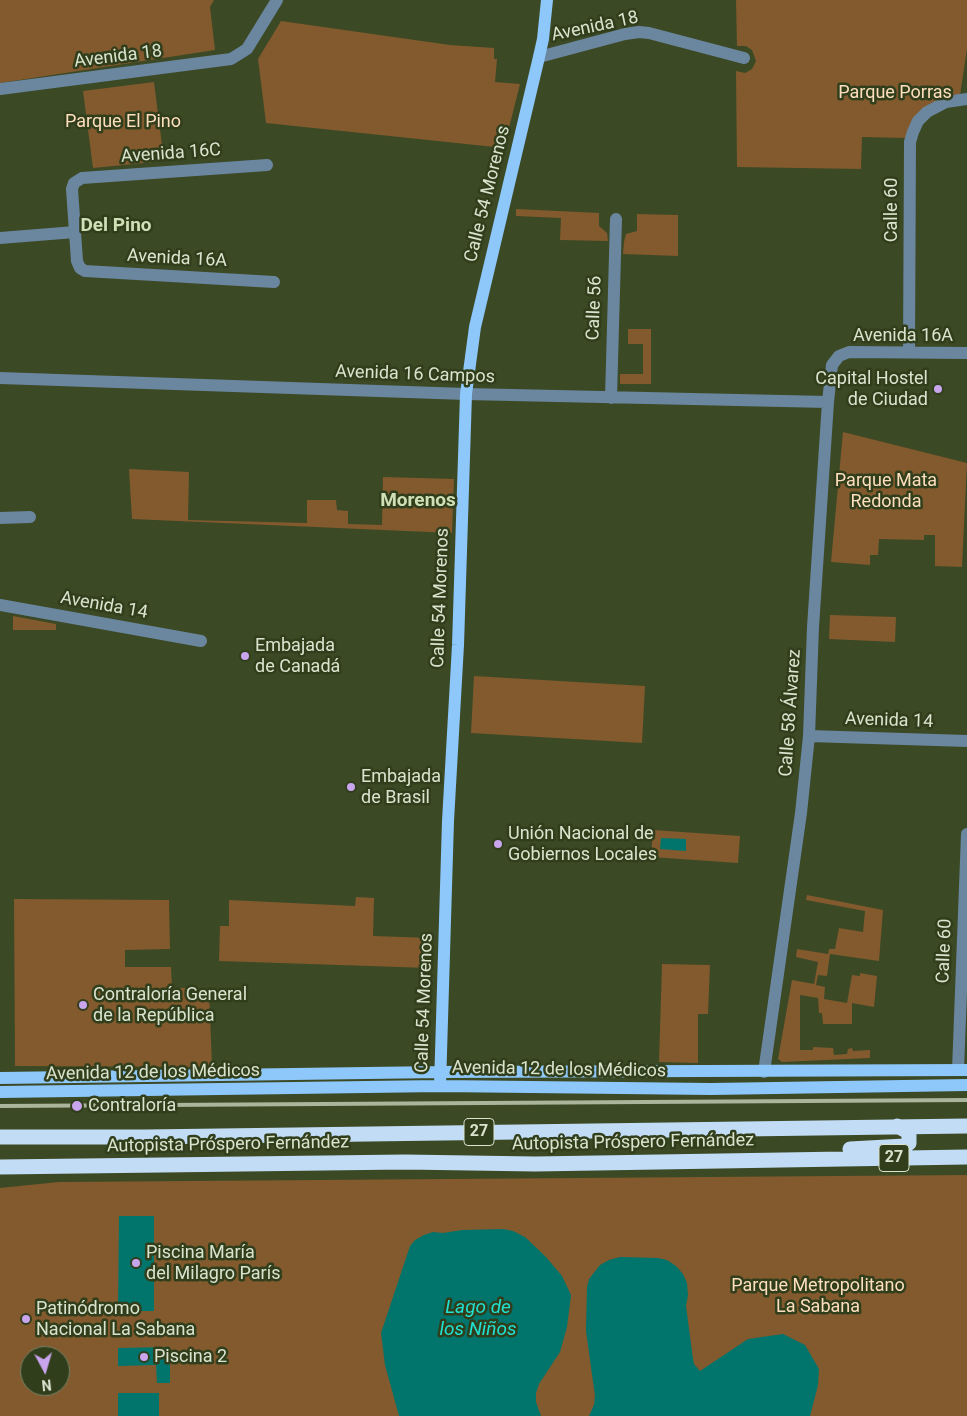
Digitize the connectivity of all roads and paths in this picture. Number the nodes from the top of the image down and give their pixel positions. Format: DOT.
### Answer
graph roads {
  1 [pos="277,0"];
  2 [pos="546,0"];
  3 [pos="539,57"];
  4 [pos="744,58"];
  5 [pos="0,89"];
  6 [pos="965,100"];
  7 [pos="267,165"];
  8 [pos="616,219"];
  9 [pos="75,232"];
  10 [pos="0,238"];
  11 [pos="274,282"];
  12 [pos="909,352"];
  13 [pos="967,353"];
  14 [pos="839,356"];
  15 [pos="0,378"];
  16 [pos="466,394"];
  17 [pos="611,398"];
  18 [pos="828,402"];
  19 [pos="30,517"];
  20 [pos="0,518"];
  21 [pos="0,605"];
  22 [pos="201,641"];
  23 [pos="809,736"];
  24 [pos="967,741"];
  25 [pos="967,834"];
  26 [pos="962,1070"];
  27 [pos="440,1072"];
  28 [pos="764,1072"];
  29 [pos="0,1078"];
  30 [pos="967,1085"];
  31 [pos="440,1086"];
  32 [pos="0,1092"];
  33 [pos="896,1126"];
  34 [pos="967,1126"];
  35 [pos="0,1137"];
  36 [pos="61,1137"];
  37 [pos="0,1148"];
  38 [pos="967,1157"];
  39 [pos="820,1159"];
  40 [pos="4,1164"];
  1 -- 5 [label="street, Avenida 18"];
  2 -- 3 [label="main road, Calle 54 Morenos"];
  3 -- 4 [label="street, Avenida 18"];
  3 -- 16 [label="main road, Calle 54 Morenos"];
  6 -- 12 [label="street, Calle 60"];
  7 -- 9 [label="street, Avenida 16C"];
  8 -- 17 [label="street, Calle 56"];
  9 -- 10 [label="street"];
  9 -- 11 [label="street, Avenida 16A"];
  12 -- 13 [label="street, Avenida 16A"];
  12 -- 14 [label="street, Avenida 16A"];
  14 -- 18 [label="street, Calle 58 Álvarez"];
  15 -- 16 [label="street, Avenida 16 Campos"];
  16 -- 17 [label="street, Avenida 16 Campos"];
  16 -- 27 [label="main road, Calle 54 Morenos"];
  17 -- 18 [label="street, Avenida 16 Campos"];
  18 -- 23 [label="street, Calle 58 Álvarez"];
  19 -- 20 [label="street"];
  21 -- 22 [label="street, Avenida 14"];
  23 -- 24 [label="street, Avenida 14"];
  23 -- 28 [label="street, Calle 58 Álvarez"];
  25 -- 26 [label="street, Calle 60"];
  26 -- 28 [label="main road, Avenida 12 de los Médicos"];
  27 -- 28 [label="main road, Avenida 12 de los Médicos"];
  27 -- 29 [label="main road, Avenida 12 de los Médicos"];
  27 -- 31 [label="main road, Calle 54 Morenos"];
  30 -- 31 [label="main road, Avenida 12 de los Médicos"];
  31 -- 32 [label="main road, Avenida 12 de los Médicos"];
  33 -- 34 [label="highway, Autopista Próspero Fernández / 27"];
  33 -- 36 [label="highway, Autopista Próspero Fernández / 27"];
  33 -- 39 [label="highway"];
  35 -- 36 [label="highway, Autopista Próspero Fernández / 27"];
  36 -- 37 [label="highway"];
  38 -- 39 [label="highway, Autopista Próspero Fernández / 27"];
  39 -- 40 [label="highway, Autopista Próspero Fernández / 27"];
}
